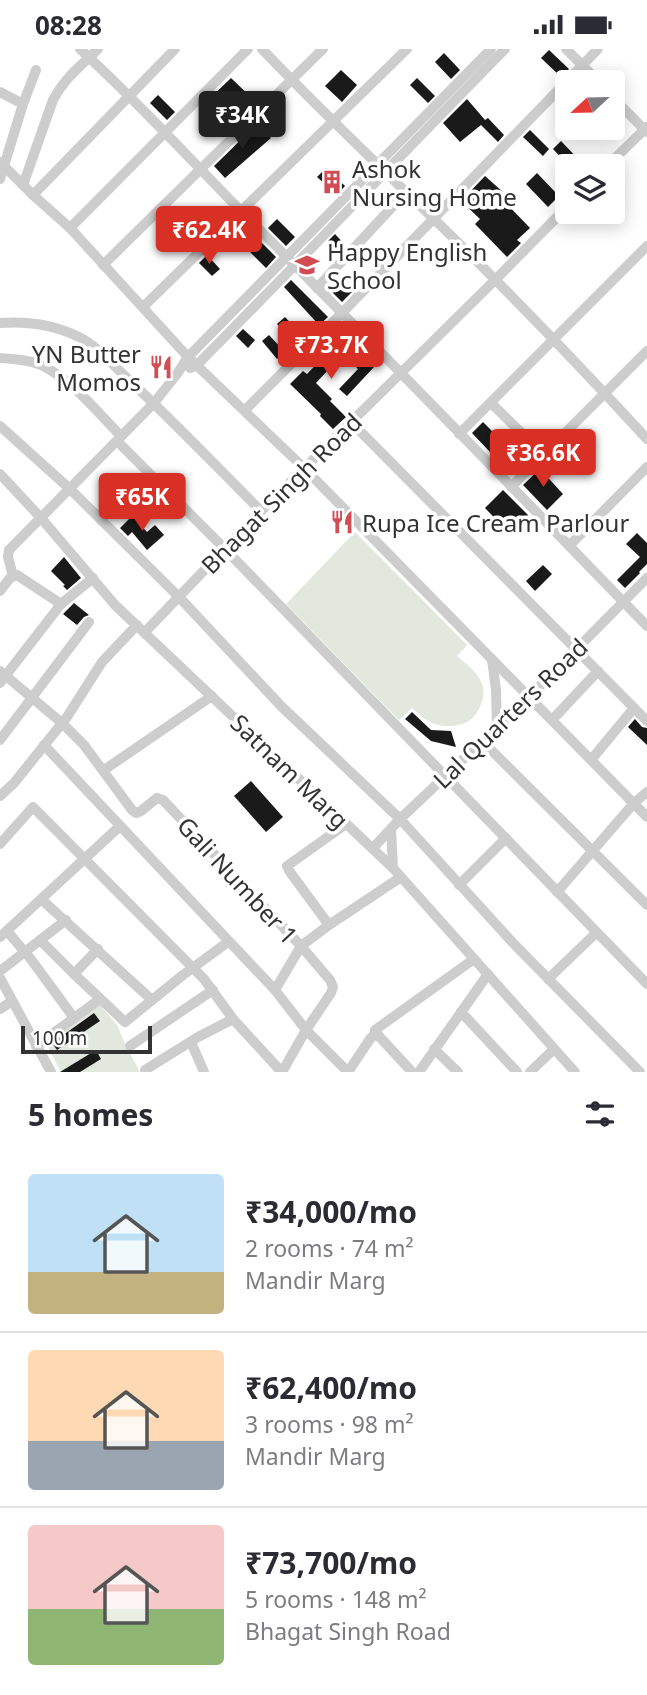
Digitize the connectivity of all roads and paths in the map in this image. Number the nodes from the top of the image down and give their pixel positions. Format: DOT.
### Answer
graph roads {
  1 [pos="80,49"];
  2 [pos="98,49"];
  3 [pos="175,49"];
  4 [pos="248,49"];
  5 [pos="262,49"];
  6 [pos="323,49"];
  7 [pos="407,49"];
  8 [pos="491,49"];
  9 [pos="505,49"];
  10 [pos="566,49"];
  11 [pos="598,49"];
  12 [pos="89,58"];
  13 [pos="582,65"];
  14 [pos="36,70"];
  15 [pos="587,70"];
  16 [pos="292,80"];
  17 [pos="0,92"];
  18 [pos="128,96"];
  19 [pos="23,104"];
  20 [pos="625,109"];
  21 [pos="332,122"];
  22 [pos="646,129"];
  23 [pos="165,132"];
  24 [pos="620,154"];
  25 [pos="2,164"];
  26 [pos="380,168"];
  27 [pos="201,170"];
  28 [pos="0,179"];
  29 [pos="23,185"];
  30 [pos="406,192"];
  31 [pos="33,195"];
  32 [pos="241,211"];
  33 [pos="434,219"];
  34 [pos="555,219"];
  35 [pos="70,228"];
  36 [pos="647,246"];
  37 [pos="292,261"];
  38 [pos="103,265"];
  39 [pos="495,281"];
  40 [pos="317,288"];
  41 [pos="142,307"];
  42 [pos="342,313"];
  43 [pos="0,323"];
  44 [pos="555,339"];
  45 [pos="647,351"];
  46 [pos="188,357"];
  47 [pos="0,358"];
  48 [pos="196,366"];
  49 [pos="177,374"];
  50 [pos="400,374"];
  51 [pos="605,393"];
  52 [pos="154,403"];
  53 [pos="491,403"];
  54 [pos="244,410"];
  55 [pos="351,422"];
  56 [pos="0,426"];
  57 [pos="459,434"];
  58 [pos="119,438"];
  59 [pos="647,439"];
  60 [pos="543,454"];
  61 [pos="647,467"];
  62 [pos="304,468"];
  63 [pos="0,474"];
  64 [pos="510,487"];
  65 [pos="70,489"];
  66 [pos="261,511"];
  67 [pos="41,518"];
  68 [pos="569,546"];
  69 [pos="225,549"];
  70 [pos="13,576"];
  71 [pos="93,578"];
  72 [pos="647,578"];
  73 [pos="0,591"];
  74 [pos="179,597"];
  75 [pos="622,601"];
  76 [pos="61,604"];
  77 [pos="89,622"];
  78 [pos="647,626"];
  79 [pos="141,629"];
  80 [pos="576,649"];
  81 [pos="492,659"];
  82 [pos="598,671"];
  83 [pos="2,677"];
  84 [pos="212,696"];
  85 [pos="529,697"];
  86 [pos="33,698"];
  87 [pos="634,708"];
  88 [pos="552,720"];
  89 [pos="647,721"];
  90 [pos="62,723"];
  91 [pos="497,728"];
  92 [pos="0,740"];
  93 [pos="483,742"];
  94 [pos="44,745"];
  95 [pos="591,760"];
  96 [pos="104,770"];
  97 [pos="447,776"];
  98 [pos="647,792"];
  99 [pos="0,796"];
  100 [pos="634,803"];
  101 [pos="647,817"];
  102 [pos="400,819"];
  103 [pos="346,824"];
  104 [pos="120,826"];
  105 [pos="391,829"];
  106 [pos="506,838"];
  107 [pos="0,844"];
  108 [pos="373,848"];
  109 [pos="593,851"];
  110 [pos="86,859"];
  111 [pos="393,868"];
  112 [pos="401,877"];
  113 [pos="459,885"];
  114 [pos="557,892"];
  115 [pos="41,899"];
  116 [pos="647,905"];
  117 [pos="66,920"];
  118 [pos="329,925"];
  119 [pos="596,933"];
  120 [pos="3,934"];
  121 [pos="40,940"];
  122 [pos="228,942"];
  123 [pos="300,946"];
  124 [pos="98,949"];
  125 [pos="25,952"];
  126 [pos="474,959"];
  127 [pos="193,967"];
  128 [pos="0,971"];
  129 [pos="74,974"];
  130 [pos="488,974"];
  131 [pos="0,978"];
  132 [pos="548,979"];
  133 [pos="647,984"];
  134 [pos="213,990"];
  135 [pos="275,990"];
  136 [pos="100,999"];
  137 [pos="12,1000"];
  138 [pos="152,1000"];
  139 [pos="0,1009"];
  140 [pos="461,1012"];
  141 [pos="74,1018"];
  142 [pos="233,1019"];
  143 [pos="306,1030"];
  144 [pos="376,1033"];
  145 [pos="191,1042"];
  146 [pos="36,1046"];
  147 [pos="130,1047"];
  148 [pos="434,1049"];
  149 [pos="554,1049"];
  150 [pos="145,1070"];
  151 [pos="51,1072"];
  152 [pos="204,1072"];
  153 [pos="281,1072"];
  154 [pos="412,1072"];
  155 [pos="419,1072"];
  156 [pos="458,1072"];
  157 [pos="517,1072"];
  158 [pos="530,1072"];
  159 [pos="575,1072"];
  160 [pos="640,1072"];
  1 -- 12 [label="street"];
  2 -- 12 [label="street"];
  3 -- 18 [label="street"];
  4 -- 23 [label="street"];
  5 -- 16 [label="street"];
  6 -- 16 [label="street"];
  7 -- 21 [label="street"];
  8 -- 26 [label="street"];
  9 -- 26 [label="street"];
  10 -- 13 [label="street"];
  11 -- 13 [label="street"];
  12 -- 18 [label="street"];
  12 -- 29 [label="street"];
  13 -- 15 [label="street"];
  13 -- 33 [label="street"];
  14 -- 19 [label="street"];
  16 -- 21 [label="street"];
  16 -- 27 [label="street"];
  17 -- 19 [label="street"];
  18 -- 23 [label="street"];
  18 -- 31 [label="street"];
  19 -- 25 [label="street"];
  20 -- 22 [label="street"];
  21 -- 26 [label="street"];
  21 -- 32 [label="street"];
  22 -- 24 [label="street"];
  23 -- 27 [label="street"];
  23 -- 35 [label="street"];
  25 -- 28 [label="street"];
  25 -- 29 [label="street"];
  26 -- 30 [label="street"];
  26 -- 37 [label="street"];
  27 -- 32 [label="street"];
  27 -- 38 [label="street"];
  29 -- 31 [label="street"];
  30 -- 33 [label="street"];
  30 -- 40 [label="street"];
  31 -- 35 [label="street"];
  32 -- 37 [label="street"];
  32 -- 41 [label="street"];
  33 -- 39 [label="street"];
  33 -- 42 [label="street"];
  34 -- 39 [label="street, Bhagat Singh Road"];
  35 -- 38 [label="street"];
  36 -- 44 [label="street"];
  37 -- 40 [label="street"];
  37 -- 46 [label="street"];
  37 -- 48 [label="street"];
  38 -- 41 [label="street"];
  39 -- 44 [label="street"];
  39 -- 50 [label="street, Bhagat Singh Road"];
  40 -- 42 [label="street"];
  41 -- 46 [label="street"];
  42 -- 50 [label="street"];
  42 -- 54 [label="street"];
  43 -- 52 [label="street"];
  44 -- 51 [label="street"];
  44 -- 53 [label="street"];
  45 -- 51 [label="street"];
  46 -- 48 [label="street"];
  46 -- 49 [label="street"];
  47 -- 58 [label="street"];
  48 -- 49 [label="street"];
  48 -- 54 [label="street"];
  49 -- 52 [label="street"];
  50 -- 55 [label="street, Bhagat Singh Road"];
  50 -- 57 [label="street"];
  51 -- 59 [label="street"];
  51 -- 60 [label="street"];
  52 -- 58 [label="street"];
  52 -- 66 [label="street"];
  53 -- 57 [label="street"];
  53 -- 60 [label="street"];
  54 -- 62 [label="street"];
  55 -- 62 [label="street, Bhagat Singh Road"];
  55 -- 80 [label="street"];
  56 -- 65 [label="street"];
  57 -- 64 [label="street"];
  58 -- 65 [label="street"];
  58 -- 69 [label="street"];
  60 -- 64 [label="street"];
  61 -- 68 [label="street"];
  62 -- 66 [label="street, Bhagat Singh Road"];
  62 -- 81 [label="street"];
  63 -- 67 [label="street, Satnam Marg"];
  64 -- 68 [label="street"];
  65 -- 67 [label="street"];
  65 -- 74 [label="street"];
  66 -- 69 [label="street, Bhagat Singh Road"];
  67 -- 70 [label="street"];
  67 -- 71 [label="street, Satnam Marg"];
  68 -- 75 [label="street"];
  69 -- 74 [label="street, Bhagat Singh Road"];
  69 -- 97 [label="street"];
  70 -- 73 [label="street"];
  70 -- 76 [label="street"];
  71 -- 76 [label="street"];
  71 -- 79 [label="street, Satnam Marg"];
  72 -- 75 [label="street, Lal Quarters Road"];
  74 -- 79 [label="street, Bhagat Singh Road"];
  74 -- 102 [label="street"];
  75 -- 78 [label="street"];
  75 -- 80 [label="street, Lal Quarters Road"];
  76 -- 83 [label="street"];
  77 -- 86 [label="street"];
  79 -- 84 [label="street, Satnam Marg"];
  79 -- 90 [label="street, Bhagat Singh Road"];
  80 -- 82 [label="street"];
  80 -- 85 [label="street, Lal Quarters Road"];
  81 -- 85 [label="street"];
  81 -- 91 [label="street"];
  82 -- 87 [label="street"];
  82 -- 88 [label="street"];
  83 -- 86 [label="street"];
  84 -- 96 [label="street"];
  84 -- 103 [label="street, Satnam Marg"];
  85 -- 88 [label="street"];
  85 -- 91 [label="street, Lal Quarters Road"];
  86 -- 90 [label="street"];
  86 -- 92 [label="street"];
  87 -- 89 [label="street"];
  87 -- 95 [label="street"];
  88 -- 95 [label="street"];
  90 -- 94 [label="street, Bhagat Singh Road"];
  90 -- 96 [label="street"];
  91 -- 93 [label="street, Lal Quarters Road"];
  93 -- 97 [label="street, Lal Quarters Road"];
  93 -- 109 [label="street"];
  94 -- 99 [label="street, Bhagat Singh Road"];
  94 -- 104 [label="street"];
  95 -- 100 [label="street"];
  96 -- 123 [label="street, Gali Number 1"];
  97 -- 102 [label="street, Lal Quarters Road"];
  97 -- 106 [label="street"];
  98 -- 100 [label="street"];
  100 -- 101 [label="street"];
  100 -- 109 [label="street"];
  102 -- 105 [label="street, Lal Quarters Road"];
  102 -- 113 [label="street"];
  103 -- 108 [label="street, Satnam Marg"];
  103 -- 118 [label="street"];
  104 -- 110 [label="street"];
  104 -- 122 [label="street"];
  105 -- 108 [label="street, Lal Quarters Road"];
  105 -- 111 [label="street"];
  106 -- 113 [label="street"];
  106 -- 114 [label="street"];
  107 -- 110 [label="street"];
  108 -- 111 [label="street, Satnam Marg"];
  109 -- 114 [label="street"];
  109 -- 116 [label="street"];
  110 -- 115 [label="street"];
  110 -- 127 [label="street"];
  111 -- 112 [label="street, Satnam Marg"];
  112 -- 118 [label="street"];
  112 -- 126 [label="street, Satnam Marg"];
  113 -- 132 [label="street"];
  114 -- 119 [label="street"];
  115 -- 117 [label="street"];
  115 -- 120 [label="street"];
  117 -- 121 [label="street"];
  117 -- 124 [label="street"];
  118 -- 123 [label="street"];
  119 -- 132 [label="street"];
  119 -- 133 [label="street"];
  120 -- 125 [label="street"];
  121 -- 125 [label="street"];
  121 -- 129 [label="street"];
  122 -- 127 [label="street"];
  122 -- 135 [label="street"];
  123 -- 135 [label="street"];
  123 -- 143 [label="street, Gali Number 1"];
  124 -- 129 [label="street"];
  124 -- 138 [label="street"];
  125 -- 128 [label="street"];
  125 -- 141 [label="street"];
  126 -- 130 [label="street, Satnam Marg"];
  126 -- 144 [label="street"];
  127 -- 134 [label="street"];
  127 -- 138 [label="street"];
  129 -- 136 [label="street"];
  130 -- 140 [label="street"];
  130 -- 149 [label="street, Satnam Marg"];
  131 -- 137 [label="street"];
  132 -- 160 [label="street"];
  134 -- 142 [label="street"];
  134 -- 147 [label="street"];
  135 -- 143 [label="street"];
  136 -- 138 [label="street"];
  136 -- 141 [label="street"];
  137 -- 139 [label="street"];
  137 -- 146 [label="street"];
  140 -- 148 [label="street"];
  140 -- 157 [label="street"];
  141 -- 146 [label="street"];
  142 -- 145 [label="street"];
  142 -- 153 [label="street"];
  143 -- 144 [label="street"];
  143 -- 153 [label="street"];
  144 -- 154 [label="street"];
  145 -- 150 [label="street"];
  145 -- 152 [label="street"];
  146 -- 151 [label="street"];
  148 -- 155 [label="street"];
  148 -- 156 [label="street"];
  149 -- 158 [label="street"];
  149 -- 159 [label="street, Satnam Marg"];
}
